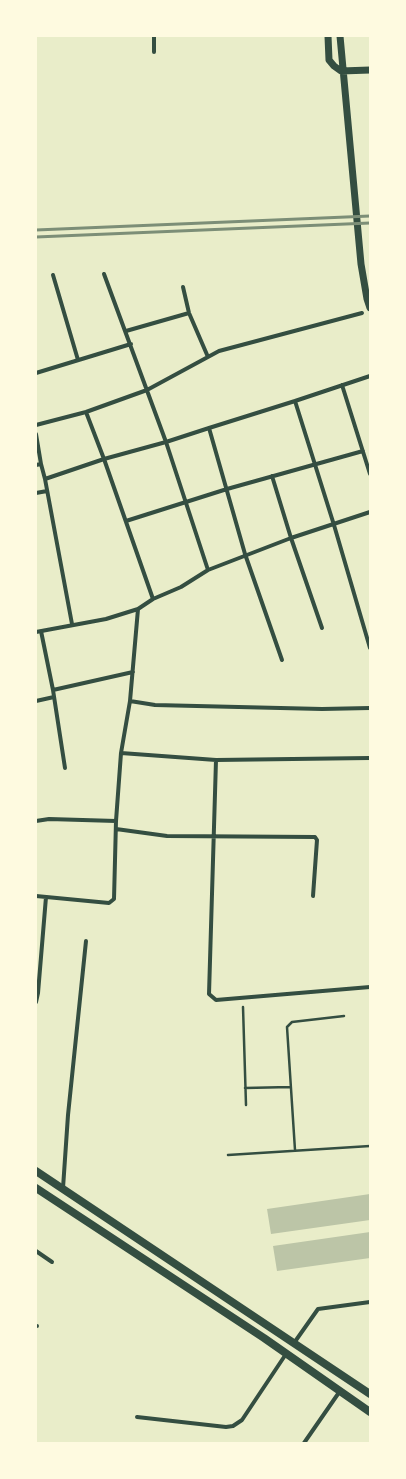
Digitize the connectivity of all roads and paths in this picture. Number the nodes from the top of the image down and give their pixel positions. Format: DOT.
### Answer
graph roads {
  1 [pos="154,36"];
  2 [pos="328,36"];
  3 [pos="340,36"];
  4 [pos="154,52"];
  5 [pos="370,70"];
  6 [pos="104,274"];
  7 [pos="53,275"];
  8 [pos="183,287"];
  9 [pos="370,308"];
  10 [pos="189,313"];
  11 [pos="362,313"];
  12 [pos="126,331"];
  13 [pos="131,344"];
  14 [pos="208,357"];
  15 [pos="78,360"];
  16 [pos="36,373"];
  17 [pos="370,376"];
  18 [pos="342,385"];
  19 [pos="147,390"];
  20 [pos="295,401"];
  21 [pos="86,412"];
  22 [pos="36,425"];
  23 [pos="209,428"];
  24 [pos="36,434"];
  25 [pos="166,442"];
  26 [pos="363,450"];
  27 [pos="104,459"];
  28 [pos="41,464"];
  29 [pos="315,464"];
  30 [pos="36,465"];
  31 [pos="370,474"];
  32 [pos="272,476"];
  33 [pos="45,479"];
  34 [pos="227,489"];
  35 [pos="47,491"];
  36 [pos="36,493"];
  37 [pos="185,503"];
  38 [pos="370,512"];
  39 [pos="126,521"];
  40 [pos="334,525"];
  41 [pos="291,538"];
  42 [pos="245,554"];
  43 [pos="208,570"];
  44 [pos="153,599"];
  45 [pos="138,609"];
  46 [pos="72,624"];
  47 [pos="322,628"];
  48 [pos="41,630"];
  49 [pos="36,632"];
  50 [pos="370,648"];
  51 [pos="282,660"];
  52 [pos="133,672"];
  53 [pos="53,690"];
  54 [pos="54,697"];
  55 [pos="36,701"];
  56 [pos="130,701"];
  57 [pos="370,708"];
  58 [pos="121,753"];
  59 [pos="370,758"];
  60 [pos="216,760"];
  61 [pos="65,768"];
  62 [pos="36,821"];
  63 [pos="116,821"];
  64 [pos="116,829"];
  65 [pos="214,835"];
  66 [pos="36,896"];
  67 [pos="46,896"];
  68 [pos="313,896"];
  69 [pos="86,941"];
  70 [pos="370,987"];
  71 [pos="36,1002"];
  72 [pos="243,1007"];
  73 [pos="344,1016"];
  74 [pos="290,1086"];
  75 [pos="245,1088"];
  76 [pos="246,1105"];
  77 [pos="370,1146"];
  78 [pos="294,1150"];
  79 [pos="228,1155"];
  80 [pos="36,1171"];
  81 [pos="36,1188"];
  82 [pos="63,1188"];
  83 [pos="36,1251"];
  84 [pos="52,1262"];
  85 [pos="370,1302"];
  86 [pos="294,1343"];
  87 [pos="286,1354"];
  88 [pos="324,1363"];
  89 [pos="316,1375"];
  90 [pos="340,1391"];
  91 [pos="370,1394"];
  92 [pos="370,1412"];
  93 [pos="137,1417"];
  94 [pos="304,1443"];
  1 -- 4 [label="street"];
  2 -- 5 [label="street"];
  3 -- 9 [label="street"];
  6 -- 12 [label="street"];
  7 -- 15 [label="street"];
  8 -- 10 [label="street"];
  10 -- 12 [label="street"];
  10 -- 14 [label="street"];
  11 -- 14 [label="street"];
  12 -- 13 [label="street"];
  13 -- 15 [label="street"];
  13 -- 19 [label="street"];
  14 -- 19 [label="street"];
  15 -- 16 [label="street"];
  17 -- 18 [label="street"];
  18 -- 20 [label="street"];
  18 -- 26 [label="street"];
  19 -- 21 [label="street"];
  19 -- 25 [label="street"];
  20 -- 23 [label="street"];
  20 -- 29 [label="street"];
  21 -- 22 [label="street"];
  21 -- 27 [label="street"];
  23 -- 25 [label="street"];
  23 -- 34 [label="street"];
  24 -- 28 [label="street"];
  25 -- 27 [label="street"];
  25 -- 37 [label="street"];
  26 -- 29 [label="street"];
  26 -- 31 [label="street"];
  27 -- 33 [label="street"];
  27 -- 39 [label="street"];
  28 -- 30 [label="street"];
  28 -- 33 [label="street"];
  29 -- 32 [label="street"];
  29 -- 40 [label="street"];
  32 -- 34 [label="street"];
  32 -- 41 [label="street"];
  33 -- 35 [label="street"];
  34 -- 37 [label="street"];
  34 -- 42 [label="street"];
  35 -- 36 [label="street"];
  35 -- 46 [label="street"];
  37 -- 39 [label="street"];
  37 -- 43 [label="street"];
  38 -- 40 [label="street"];
  39 -- 44 [label="street"];
  40 -- 41 [label="street"];
  40 -- 50 [label="street"];
  41 -- 42 [label="street"];
  41 -- 47 [label="street"];
  42 -- 43 [label="street"];
  42 -- 51 [label="street"];
  43 -- 44 [label="street"];
  44 -- 45 [label="street"];
  45 -- 46 [label="street"];
  45 -- 52 [label="street"];
  46 -- 48 [label="street"];
  48 -- 49 [label="street"];
  48 -- 53 [label="street"];
  52 -- 53 [label="street"];
  52 -- 56 [label="street"];
  53 -- 54 [label="street"];
  54 -- 55 [label="street"];
  54 -- 61 [label="street"];
  56 -- 57 [label="street"];
  56 -- 58 [label="street"];
  58 -- 60 [label="street"];
  58 -- 63 [label="street"];
  59 -- 60 [label="street"];
  60 -- 65 [label="street"];
  62 -- 63 [label="street"];
  63 -- 64 [label="street"];
  64 -- 65 [label="street"];
  64 -- 67 [label="street"];
  65 -- 68 [label="street"];
  65 -- 70 [label="street"];
  66 -- 67 [label="street"];
  67 -- 71 [label="street"];
  69 -- 82 [label="street"];
  72 -- 75 [label="lane"];
  73 -- 74 [label="lane"];
  74 -- 75 [label="lane"];
  74 -- 78 [label="lane"];
  75 -- 76 [label="lane"];
  77 -- 78 [label="lane"];
  78 -- 79 [label="lane"];
  80 -- 82 [label="main road"];
  81 -- 87 [label="main road"];
  82 -- 86 [label="main road"];
  83 -- 84 [label="street"];
  85 -- 86 [label="street"];
  86 -- 88 [label="main road"];
  87 -- 89 [label="main road"];
  87 -- 93 [label="street"];
  88 -- 89 [label="main road"];
  88 -- 91 [label="main road"];
  89 -- 90 [label="main road"];
  90 -- 92 [label="main road"];
  90 -- 94 [label="street"];
}
